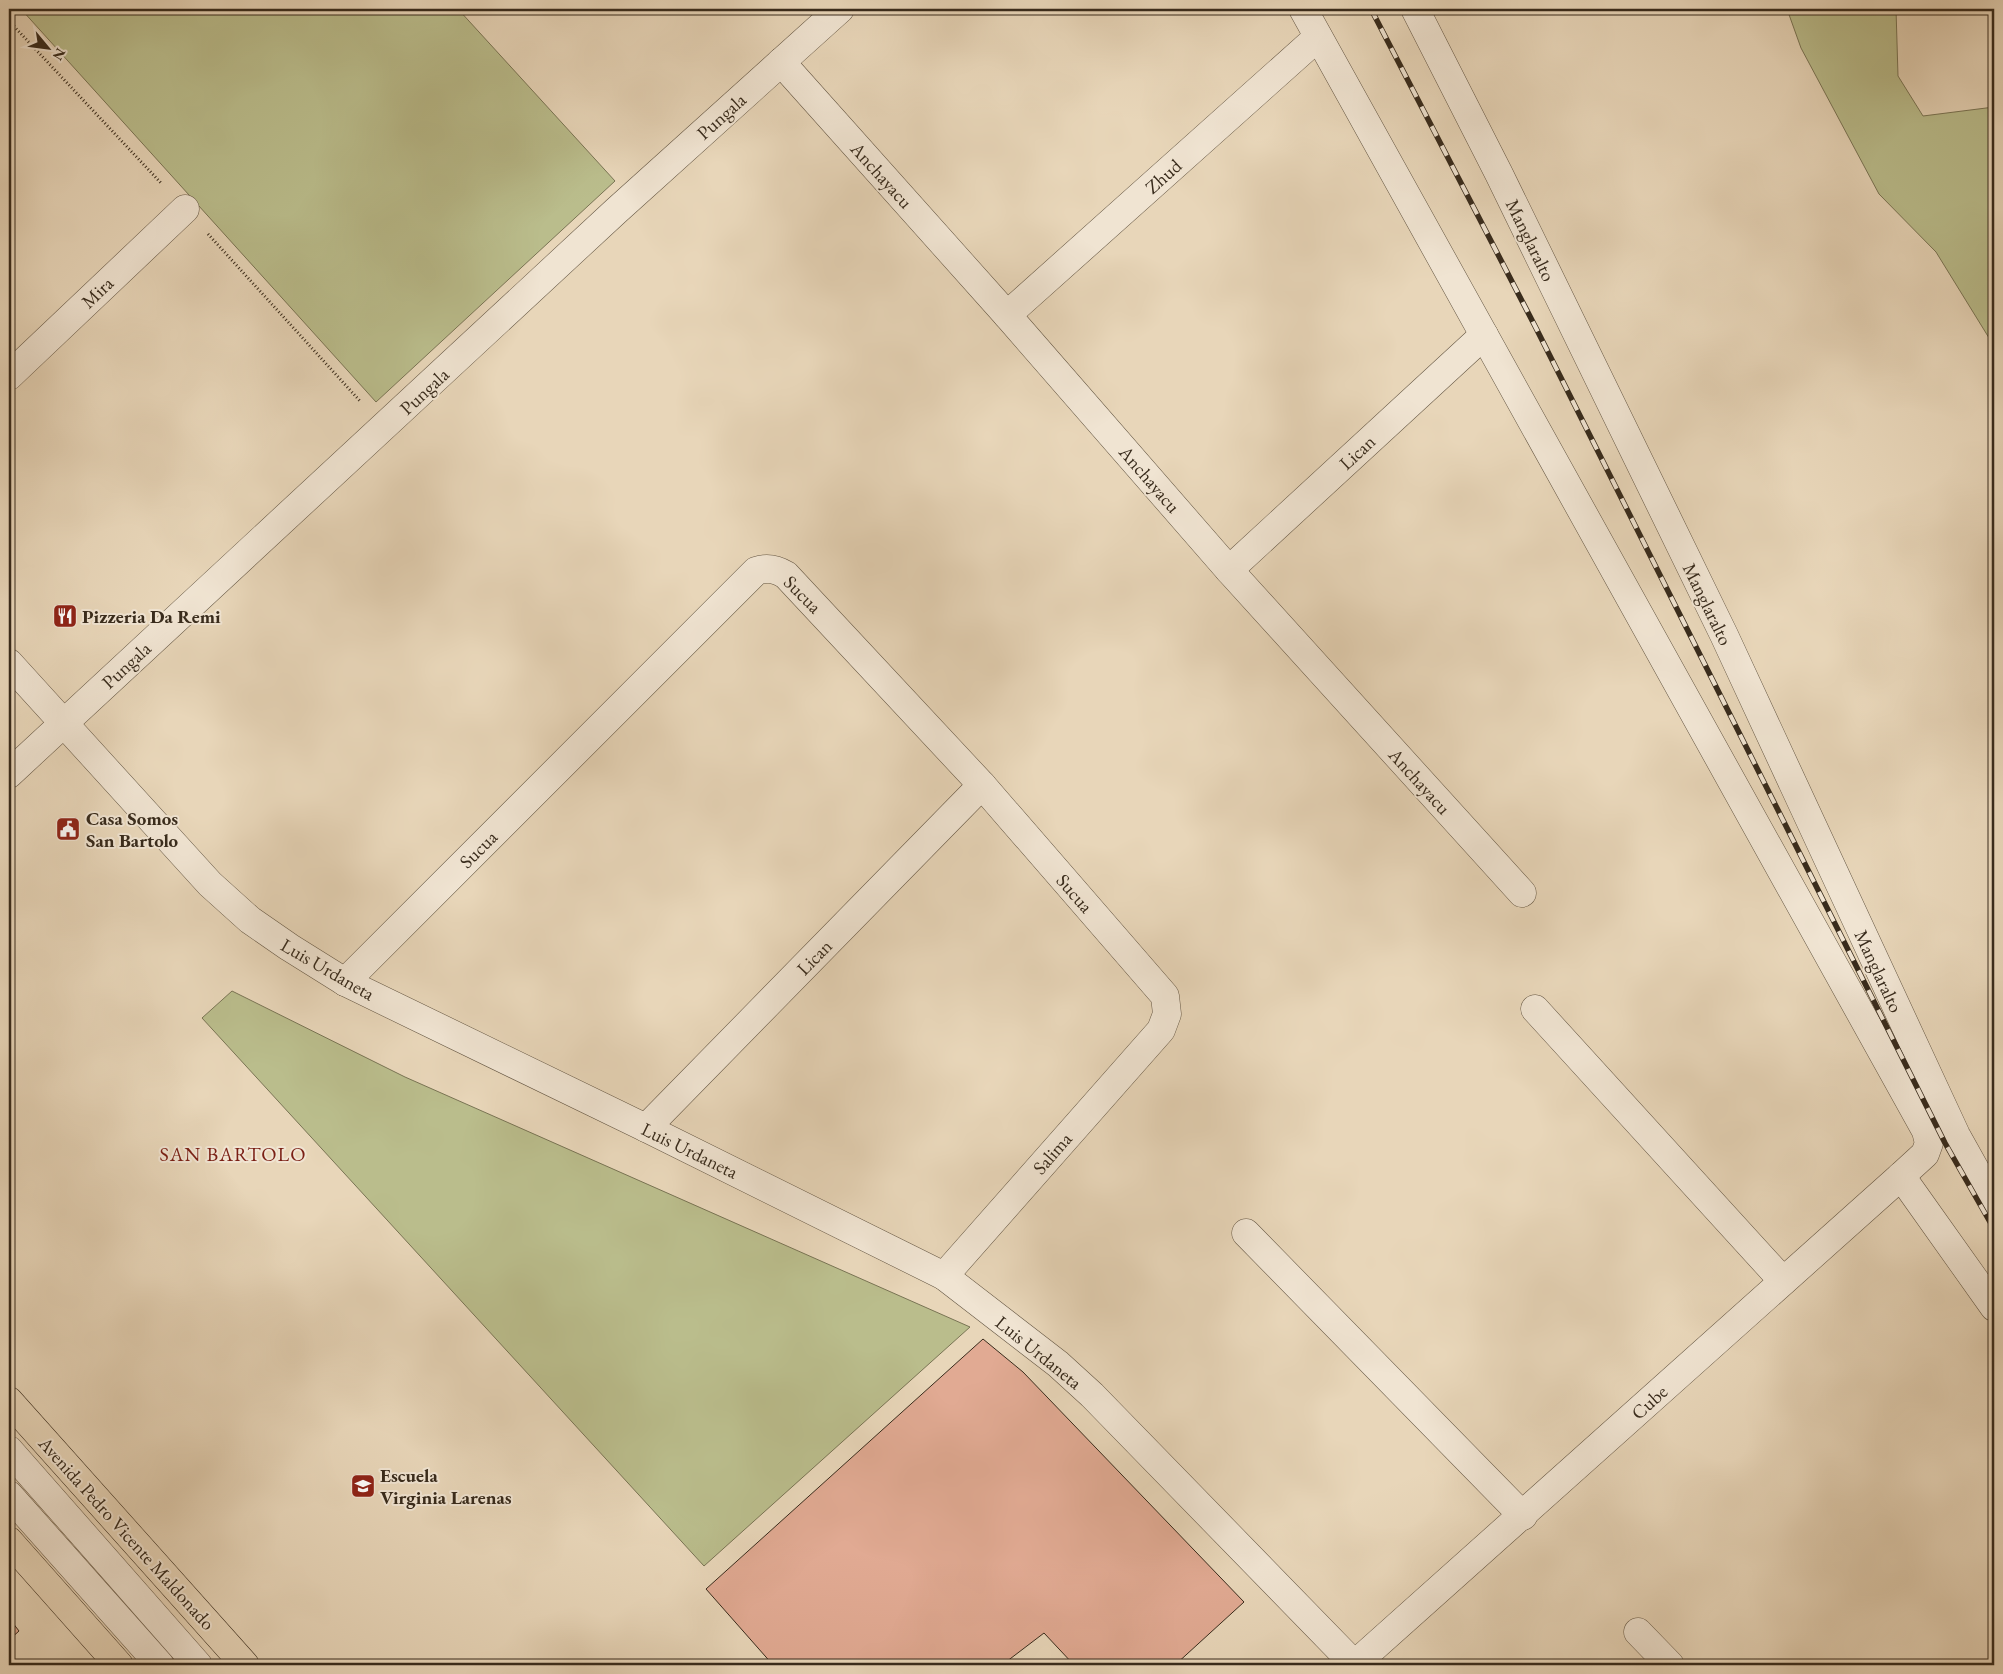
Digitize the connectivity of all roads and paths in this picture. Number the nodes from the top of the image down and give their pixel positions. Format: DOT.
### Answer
graph roads {
  1 [pos="840,9"];
  2 [pos="1303,9"];
  3 [pos="1415,9"];
  4 [pos="1318,36"];
  5 [pos="781,62"];
  6 [pos="185,209"];
  7 [pos="1007,316"];
  8 [pos="1484,335"];
  9 [pos="9,376"];
  10 [pos="1229,570"];
  11 [pos="9,663"];
  12 [pos="63,724"];
  13 [pos="9,774"];
  14 [pos="982,785"];
  15 [pos="1522,893"];
  16 [pos="346,982"];
  17 [pos="1535,1009"];
  18 [pos="1161,1030"];
  19 [pos="646,1128"];
  20 [pos="1926,1131"];
  21 [pos="1902,1176"];
  22 [pos="1994,1203"];
  23 [pos="1246,1233"];
  24 [pos="944,1276"];
  25 [pos="1783,1281"];
  26 [pos="1994,1307"];
  27 [pos="9,1401"];
  28 [pos="9,1450"];
  29 [pos="9,1495"];
  30 [pos="1523,1516"];
  31 [pos="9,1541"];
  32 [pos="1638,1632"];
  33 [pos="119,1665"];
  34 [pos="160,1665"];
  35 [pos="198,1665"];
  36 [pos="246,1665"];
  37 [pos="1355,1665"];
  38 [pos="1670,1665"];
  1 -- 5 [label="street, Pungala"];
  2 -- 4 [label="street, Manglaralto"];
  3 -- 22 [label="street, Manglaralto"];
  4 -- 7 [label="street, Zhud"];
  4 -- 8 [label="street, Manglaralto"];
  5 -- 7 [label="street, Anchayacu"];
  5 -- 12 [label="street, Pungala"];
  6 -- 9 [label="street, Mira"];
  7 -- 10 [label="street, Anchayacu"];
  8 -- 10 [label="street, Lican"];
  8 -- 20 [label="street, Manglaralto"];
  10 -- 15 [label="street, Anchayacu"];
  11 -- 12 [label="street, Luis Urdaneta"];
  12 -- 13 [label="street, Pungala"];
  12 -- 16 [label="street, Luis Urdaneta"];
  14 -- 16 [label="street, Sucua"];
  14 -- 18 [label="street, Sucua"];
  14 -- 19 [label="street, Lican"];
  16 -- 19 [label="street, Luis Urdaneta"];
  17 -- 25 [label="street"];
  18 -- 24 [label="street, Salima"];
  19 -- 24 [label="street, Luis Urdaneta"];
  20 -- 21 [label="street, Cube"];
  21 -- 25 [label="street, Cube"];
  21 -- 26 [label="street"];
  23 -- 30 [label="street"];
  24 -- 37 [label="street, Luis Urdaneta"];
  25 -- 30 [label="street, Cube"];
  27 -- 36 [label="main road, Avenida Pedro Vicente Maldonado"];
  28 -- 35 [label="street"];
  29 -- 34 [label="street"];
  30 -- 37 [label="street, Cube"];
  31 -- 33 [label="main road"];
  32 -- 38 [label="street"];
}
